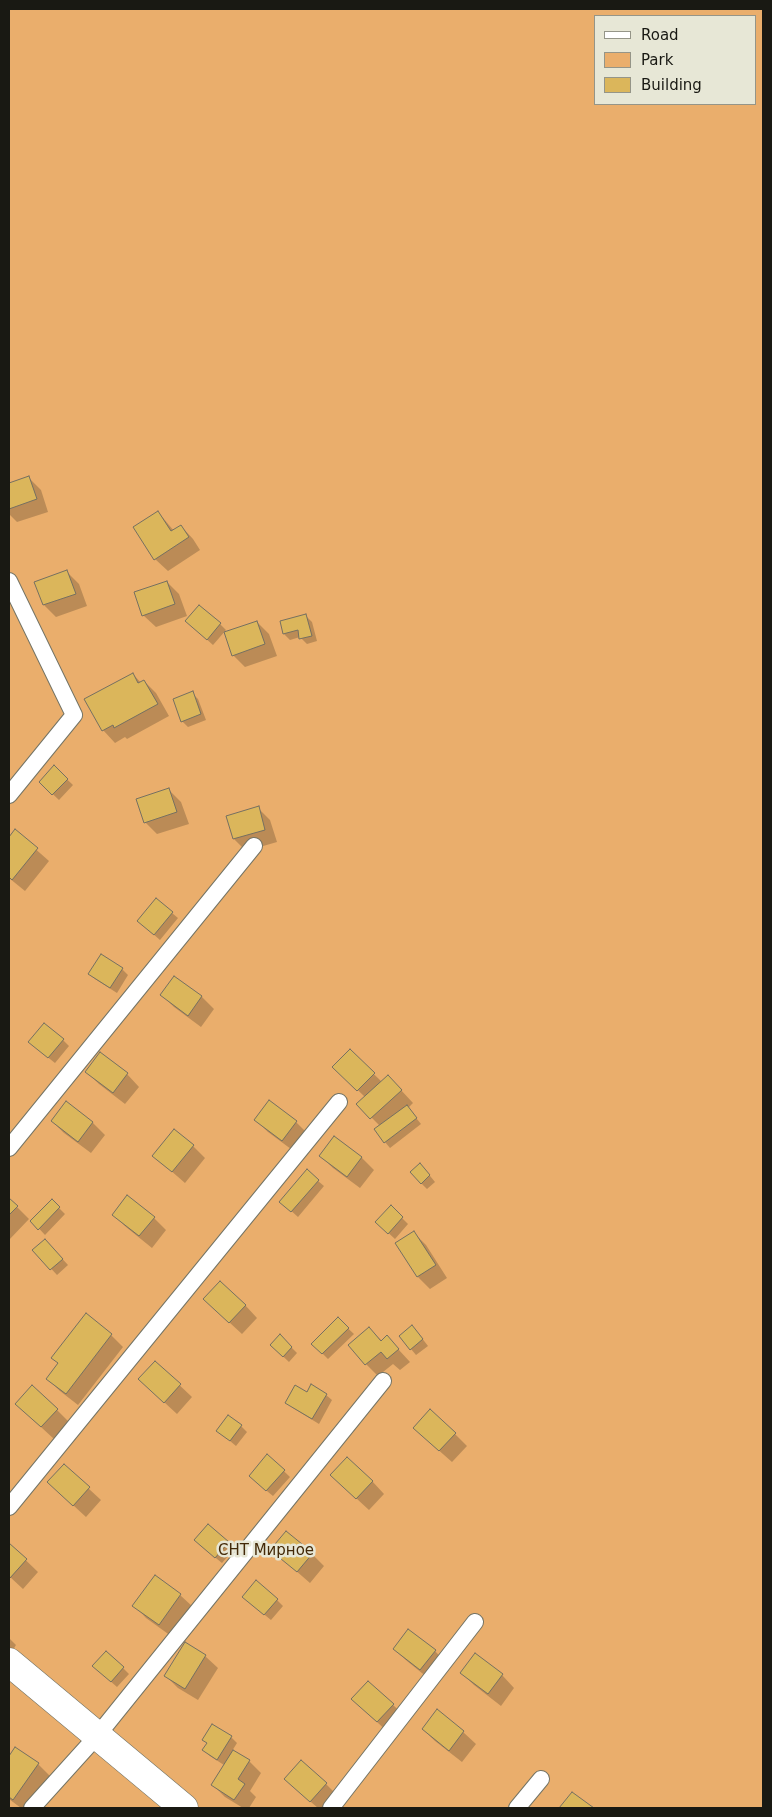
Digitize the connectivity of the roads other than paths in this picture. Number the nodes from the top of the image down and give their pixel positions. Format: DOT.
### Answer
graph roads {
  1 [pos="9,581"];
  2 [pos="9,795"];
  3 [pos="254,846"];
  4 [pos="339,1102"];
  5 [pos="9,1148"];
  6 [pos="383,1381"];
  7 [pos="9,1507"];
  8 [pos="475,1622"];
  9 [pos="9,1662"];
  10 [pos="97,1736"];
  11 [pos="541,1779"];
  12 [pos="32,1808"];
  13 [pos="184,1808"];
  14 [pos="331,1808"];
  15 [pos="517,1808"];
  1 -- 2 [label="lane"];
  3 -- 5 [label="lane"];
  4 -- 7 [label="lane"];
  6 -- 10 [label="lane"];
  8 -- 14 [label="lane"];
  9 -- 10 [label="street"];
  10 -- 12 [label="lane"];
  10 -- 13 [label="street"];
  11 -- 15 [label="lane"];
}
